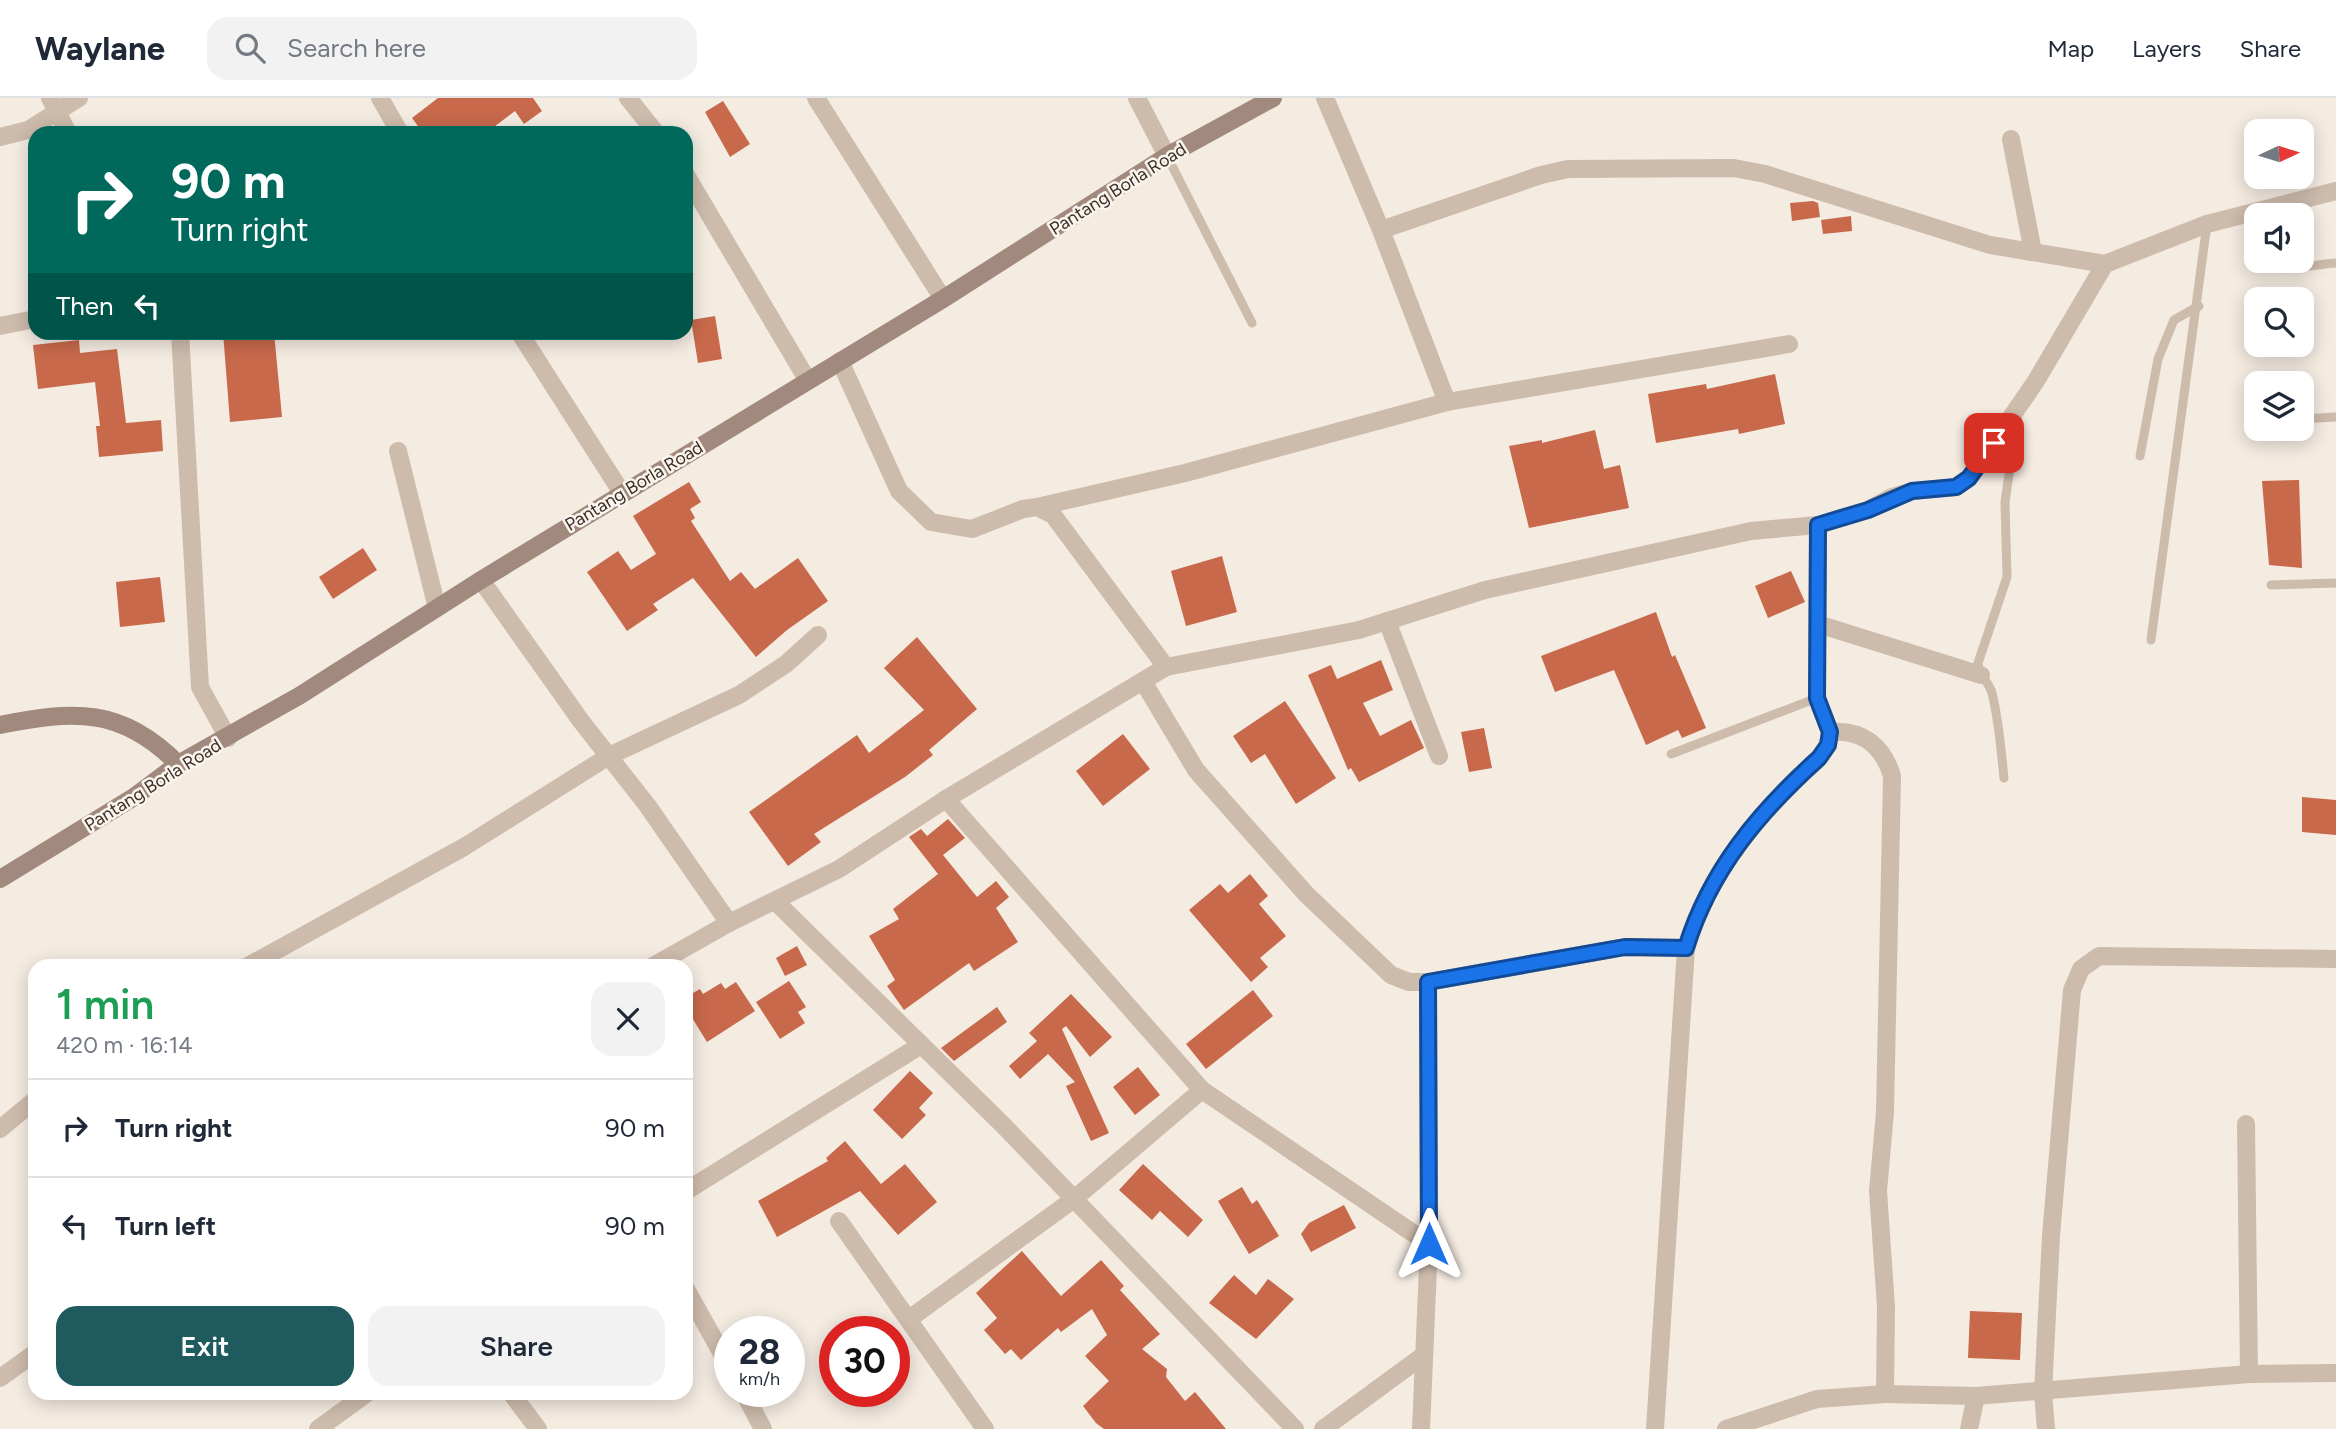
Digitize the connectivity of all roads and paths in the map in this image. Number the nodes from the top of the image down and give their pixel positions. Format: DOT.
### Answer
graph roads {
  1 [pos="79,98"];
  2 [pos="380,98"];
  3 [pos="628,98"];
  4 [pos="816,98"];
  5 [pos="1137,98"];
  6 [pos="1273,98"];
  7 [pos="1325,98"];
  8 [pos="54,106"];
  9 [pos="32,126"];
  10 [pos="64,126"];
  11 [pos="396,126"];
  12 [pos="650,126"];
  13 [pos="28,130"];
  14 [pos="0,137"];
  15 [pos="2011,139"];
  16 [pos="1167,156"];
  17 [pos="693,187"];
  18 [pos="2336,191"];
  19 [pos="2300,203"];
  20 [pos="2244,219"];
  21 [pos="2207,224"];
  22 [pos="1381,230"];
  23 [pos="2033,252"];
  24 [pos="2336,263"];
  25 [pos="2105,264"];
  26 [pos="2314,264"];
  27 [pos="943,299"];
  28 [pos="2199,306"];
  29 [pos="28,320"];
  30 [pos="1252,323"];
  31 [pos="0,326"];
  32 [pos="180,340"];
  33 [pos="524,340"];
  34 [pos="1788,344"];
  35 [pos="840,362"];
  36 [pos="808,381"];
  37 [pos="1447,402"];
  38 [pos="2018,408"];
  39 [pos="2336,417"];
  40 [pos="2314,418"];
  41 [pos="398,450"];
  42 [pos="2140,456"];
  43 [pos="622,492"];
  44 [pos="1037,507"];
  45 [pos="1818,525"];
  46 [pos="481,580"];
  47 [pos="2336,583"];
  48 [pos="2271,585"];
  49 [pos="437,608"];
  50 [pos="1387,621"];
  51 [pos="1818,624"];
  52 [pos="818,635"];
  53 [pos="2151,640"];
  54 [pos="1166,667"];
  55 [pos="1981,675"];
  56 [pos="1144,683"];
  57 [pos="1817,698"];
  58 [pos="0,725"];
  59 [pos="1830,732"];
  60 [pos="228,738"];
  61 [pos="1671,754"];
  62 [pos="609,756"];
  63 [pos="1439,756"];
  64 [pos="178,764"];
  65 [pos="2004,778"];
  66 [pos="946,799"];
  67 [pos="0,879"];
  68 [pos="775,901"];
  69 [pos="729,923"];
  70 [pos="1686,948"];
  71 [pos="261,959"];
  72 [pos="665,959"];
  73 [pos="2336,959"];
  74 [pos="1428,982"];
  75 [pos="921,1045"];
  76 [pos="1202,1090"];
  77 [pos="28,1106"];
  78 [pos="2246,1124"];
  79 [pos="0,1129"];
  80 [pos="693,1187"];
  81 [pos="1074,1199"];
  82 [pos="839,1221"];
  83 [pos="1429,1244"];
  84 [pos="693,1302"];
  85 [pos="907,1316"];
  86 [pos="910,1318"];
  87 [pos="910,1320"];
  88 [pos="714,1339"];
  89 [pos="1424,1355"];
  90 [pos="28,1358"];
  91 [pos="2336,1373"];
  92 [pos="2249,1374"];
  93 [pos="0,1378"];
  94 [pos="2043,1392"];
  95 [pos="1885,1394"];
  96 [pos="1976,1396"];
  97 [pos="357,1400"];
  98 [pos="516,1400"];
  99 [pos="751,1407"];
  100 [pos="1754,1425"];
  101 [pos="318,1429"];
  102 [pos="538,1429"];
  103 [pos="763,1429"];
  104 [pos="985,1429"];
  105 [pos="1295,1429"];
  106 [pos="1323,1429"];
  107 [pos="1421,1429"];
  108 [pos="1655,1429"];
  109 [pos="1726,1429"];
  110 [pos="1969,1429"];
  111 [pos="2046,1429"];
  1 -- 8 [label="street"];
  2 -- 11 [label="street"];
  3 -- 12 [label="street"];
  4 -- 27 [label="street"];
  5 -- 16 [label="street"];
  6 -- 16 [label="street, Pantang Borla Road"];
  7 -- 22 [label="street"];
  8 -- 9 [label="street"];
  8 -- 10 [label="street"];
  13 -- 14 [label="street"];
  15 -- 23 [label="street"];
  16 -- 27 [label="street, Pantang Borla Road"];
  16 -- 30 [label="lane"];
  17 -- 36 [label="street"];
  18 -- 19 [label="street"];
  20 -- 21 [label="street"];
  21 -- 25 [label="street"];
  21 -- 28 [label="lane"];
  22 -- 23 [label="street"];
  22 -- 37 [label="street"];
  23 -- 25 [label="street"];
  24 -- 26 [label="lane"];
  25 -- 38 [label="street"];
  27 -- 35 [label="street, Pantang Borla Road"];
  28 -- 42 [label="lane"];
  28 -- 53 [label="lane"];
  29 -- 31 [label="street"];
  32 -- 60 [label="street"];
  33 -- 43 [label="street"];
  34 -- 37 [label="street"];
  35 -- 36 [label="street, Pantang Borla Road"];
  35 -- 44 [label="street"];
  36 -- 43 [label="street, Pantang Borla Road"];
  37 -- 44 [label="street"];
  38 -- 45 [label="street"];
  38 -- 55 [label="lane"];
  39 -- 40 [label="lane"];
  41 -- 49 [label="street"];
  43 -- 46 [label="street, Pantang Borla Road"];
  44 -- 54 [label="street"];
  45 -- 50 [label="street"];
  45 -- 51 [label="street"];
  46 -- 49 [label="street, Pantang Borla Road"];
  46 -- 62 [label="street"];
  47 -- 48 [label="lane"];
  49 -- 60 [label="street, Pantang Borla Road"];
  50 -- 54 [label="street"];
  50 -- 63 [label="street"];
  51 -- 55 [label="street"];
  51 -- 57 [label="street"];
  52 -- 62 [label="street"];
  54 -- 56 [label="street"];
  55 -- 65 [label="lane"];
  56 -- 66 [label="street"];
  56 -- 74 [label="street"];
  57 -- 59 [label="street"];
  57 -- 61 [label="lane"];
  58 -- 64 [label="street"];
  59 -- 70 [label="street"];
  59 -- 95 [label="street"];
  60 -- 64 [label="street, Pantang Borla Road"];
  62 -- 69 [label="street"];
  62 -- 71 [label="street"];
  64 -- 67 [label="street, Pantang Borla Road"];
  66 -- 68 [label="street"];
  66 -- 76 [label="street"];
  68 -- 69 [label="street"];
  68 -- 75 [label="street"];
  69 -- 72 [label="street"];
  70 -- 74 [label="street"];
  70 -- 108 [label="street"];
  73 -- 94 [label="street"];
  74 -- 83 [label="street"];
  75 -- 80 [label="street"];
  75 -- 81 [label="street"];
  76 -- 81 [label="street"];
  76 -- 83 [label="street"];
  77 -- 79 [label="street"];
  78 -- 92 [label="street"];
  81 -- 86 [label="street"];
  81 -- 105 [label="street"];
  82 -- 85 [label="street"];
  83 -- 89 [label="street"];
  84 -- 88 [label="street"];
  87 -- 104 [label="street"];
  89 -- 106 [label="street"];
  89 -- 107 [label="street"];
  90 -- 93 [label="street"];
  91 -- 92 [label="street"];
  92 -- 94 [label="street"];
  94 -- 96 [label="street"];
  94 -- 111 [label="street"];
  95 -- 96 [label="street"];
  95 -- 100 [label="street"];
  96 -- 110 [label="street"];
  97 -- 101 [label="street"];
  98 -- 102 [label="street"];
  99 -- 103 [label="street"];
  100 -- 109 [label="street"];
}
